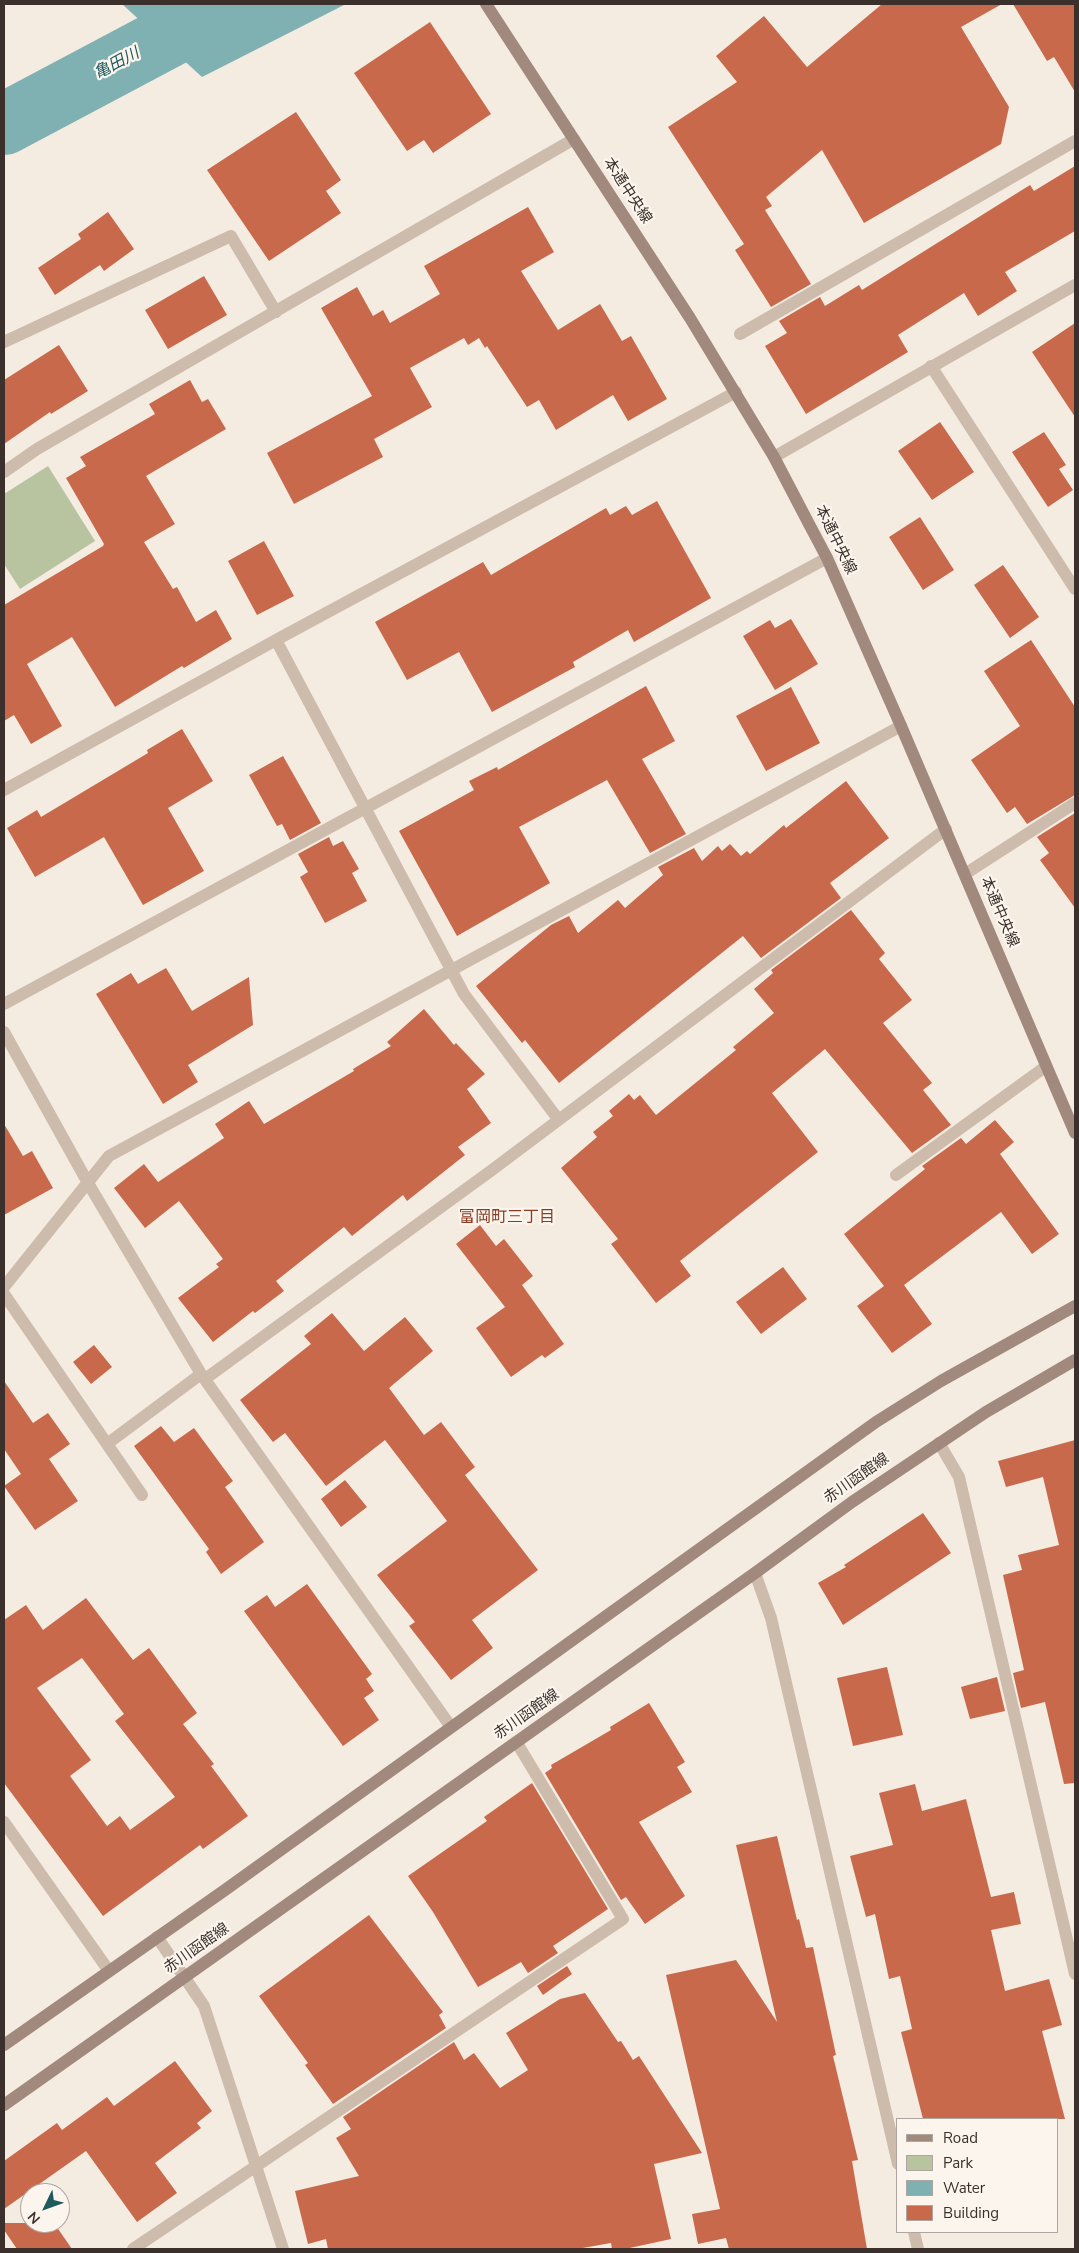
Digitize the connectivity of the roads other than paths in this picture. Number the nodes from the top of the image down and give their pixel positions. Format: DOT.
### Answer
graph roads {
  1 [pos="486,4"];
  2 [pos="574,139"];
  3 [pos="1075,141"];
  4 [pos="1075,285"];
  5 [pos="276,312"];
  6 [pos="740,334"];
  7 [pos="4,342"];
  8 [pos="931,366"];
  9 [pos="736,392"];
  10 [pos="774,457"];
  11 [pos="4,472"];
  12 [pos="827,558"];
  13 [pos="1075,589"];
  14 [pos="276,640"];
  15 [pos="901,726"];
  16 [pos="4,790"];
  17 [pos="1075,803"];
  18 [pos="365,809"];
  19 [pos="946,829"];
  20 [pos="965,874"];
  21 [pos="451,970"];
  22 [pos="4,1004"];
  23 [pos="4,1032"];
  24 [pos="1045,1067"];
  25 [pos="558,1119"];
  26 [pos="1075,1133"];
  27 [pos="896,1175"];
  28 [pos="88,1184"];
  29 [pos="4,1287"];
  30 [pos="4,1294"];
  31 [pos="1075,1306"];
  32 [pos="1075,1360"];
  33 [pos="203,1377"];
  34 [pos="939,1443"];
  35 [pos="107,1444"];
  36 [pos="142,1495"];
  37 [pos="755,1573"];
  38 [pos="451,1727"];
  39 [pos="516,1743"];
  40 [pos="4,1822"];
  41 [pos="157,1938"];
  42 [pos="109,1970"];
  43 [pos="1075,1974"];
  44 [pos="186,1977"];
  45 [pos="4,2046"];
  46 [pos="4,2106"];
  47 [pos="896,2155"];
  48 [pos="256,2166"];
  49 [pos="914,2233"];
  50 [pos="133,2249"];
  51 [pos="283,2249"];
  52 [pos="918,2249"];
  1 -- 2 [label="main road, 本通中央線"];
  2 -- 5 [label="street"];
  2 -- 9 [label="main road, 本通中央線"];
  3 -- 6 [label="street"];
  4 -- 8 [label="street"];
  5 -- 7 [label="street"];
  5 -- 11 [label="street"];
  8 -- 10 [label="street"];
  8 -- 13 [label="street"];
  9 -- 10 [label="main road, 本通中央線"];
  9 -- 14 [label="street"];
  10 -- 12 [label="main road, 本通中央線"];
  12 -- 15 [label="main road, 本通中央線"];
  12 -- 18 [label="street"];
  14 -- 16 [label="street"];
  14 -- 18 [label="street"];
  15 -- 19 [label="main road, 本通中央線"];
  15 -- 21 [label="street"];
  17 -- 20 [label="street"];
  18 -- 21 [label="street"];
  18 -- 22 [label="street"];
  19 -- 20 [label="main road, 本通中央線"];
  19 -- 25 [label="street"];
  20 -- 24 [label="main road, 本通中央線"];
  21 -- 25 [label="street"];
  21 -- 28 [label="street"];
  23 -- 28 [label="street"];
  24 -- 26 [label="main road, 本通中央線"];
  24 -- 27 [label="street"];
  25 -- 33 [label="street"];
  28 -- 29 [label="street"];
  28 -- 33 [label="street"];
  30 -- 35 [label="street"];
  31 -- 38 [label="main road"];
  32 -- 34 [label="main road, 赤川函館線"];
  33 -- 35 [label="street"];
  33 -- 38 [label="street"];
  34 -- 37 [label="main road, 赤川函館線"];
  34 -- 43 [label="street"];
  35 -- 36 [label="street"];
  37 -- 39 [label="main road, 赤川函館線"];
  37 -- 47 [label="street"];
  38 -- 41 [label="main road"];
  39 -- 44 [label="main road, 赤川函館線"];
  39 -- 48 [label="street"];
  40 -- 42 [label="street"];
  41 -- 42 [label="main road"];
  41 -- 44 [label="street"];
  42 -- 45 [label="main road"];
  44 -- 46 [label="main road, 赤川函館線"];
  44 -- 48 [label="street"];
  48 -- 50 [label="street"];
  48 -- 51 [label="street"];
  49 -- 52 [label="street"];
}
